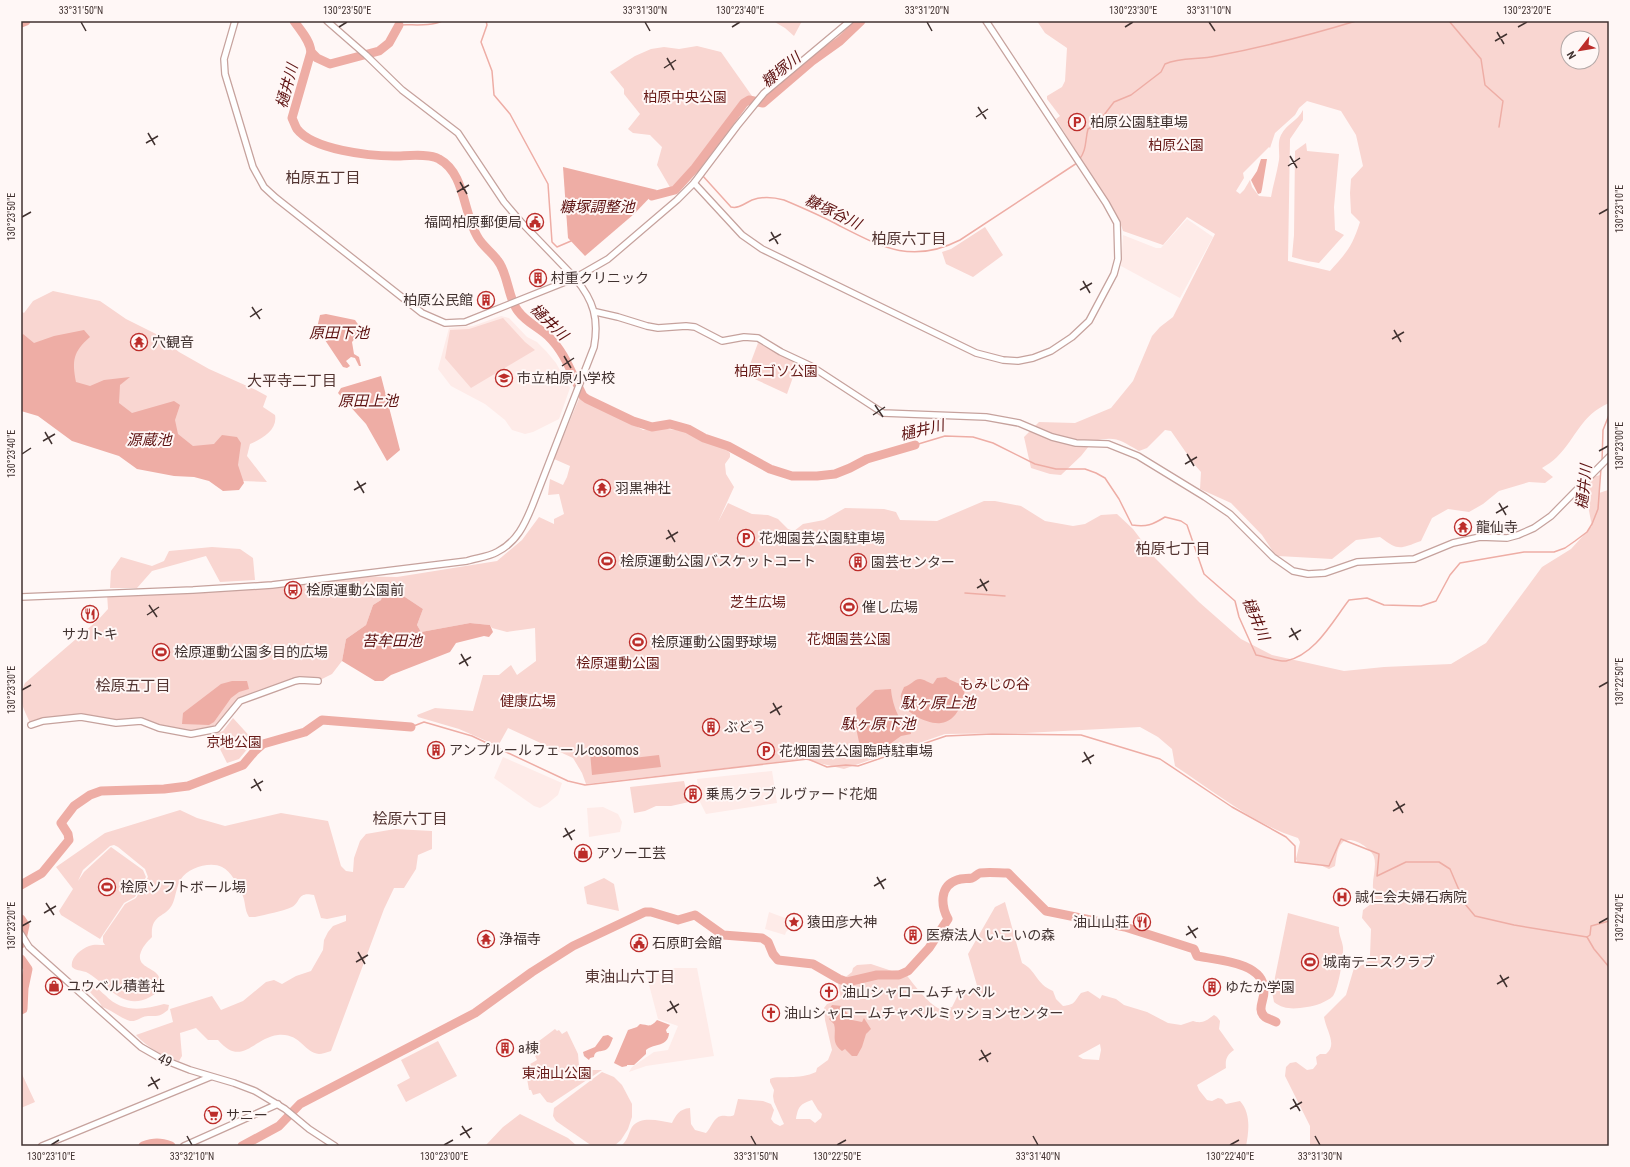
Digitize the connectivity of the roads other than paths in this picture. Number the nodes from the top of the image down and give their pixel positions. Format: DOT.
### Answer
graph roads {
  1 [pos="235,21"];
  2 [pos="327,21"];
  3 [pos="850,21"];
  4 [pos="986,21"];
  5 [pos="694,183"];
  6 [pos="575,278"];
  7 [pos="596,312"];
  8 [pos="1608,458"];
  9 [pos="21,597"];
  10 [pos="318,681"];
  11 [pos="31,725"];
  12 [pos="21,934"];
  13 [pos="210,1077"];
  14 [pos="278,1104"];
  15 [pos="42,1146"];
  16 [pos="184,1146"];
  17 [pos="335,1146"];
  1 -- 6 [label="street"];
  2 -- 6 [label="street"];
  3 -- 5 [label="street"];
  4 -- 5 [label="street"];
  5 -- 6 [label="street"];
  6 -- 7 [label="street"];
  7 -- 8 [label="street"];
  7 -- 9 [label="street"];
  10 -- 11 [label="street"];
  12 -- 13 [label="street, 49 / 49"];
  13 -- 14 [label="street, 49 / 49"];
  13 -- 15 [label="street"];
  14 -- 16 [label="street"];
  14 -- 17 [label="street, 49 / 49"];
}
